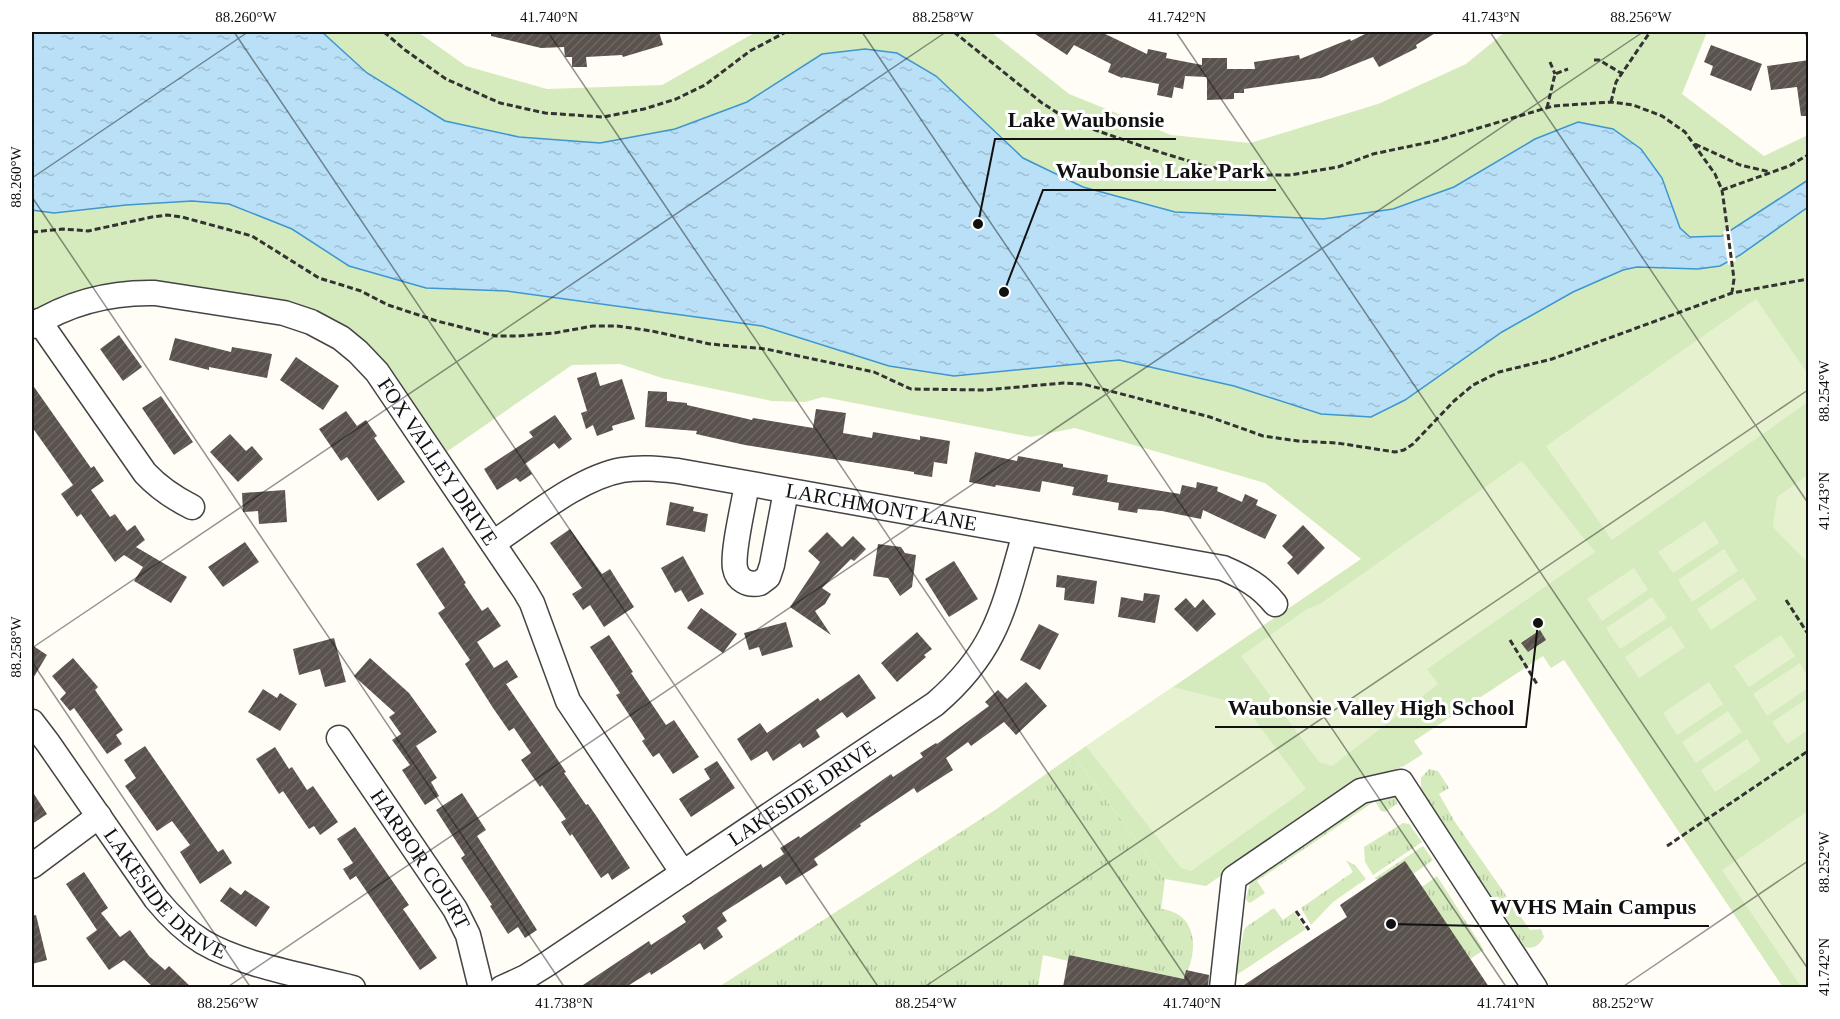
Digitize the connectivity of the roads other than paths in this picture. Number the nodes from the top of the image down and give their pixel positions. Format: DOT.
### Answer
graph roads {
  1 [pos="35,323"];
  2 [pos="747,484"];
  3 [pos="786,491"];
  4 [pos="192,507"];
  5 [pos="1025,532"];
  6 [pos="493,543"];
  7 [pos="1275,604"];
  8 [pos="32,722"];
  9 [pos="339,738"];
  10 [pos="99,816"];
  11 [pos="32,866"];
  12 [pos="683,873"];
  13 [pos="353,987"];
  14 [pos="481,987"];
  15 [pos="502,987"];
  16 [pos="1222,987"];
  17 [pos="1535,987"];
  1 -- 4 [label="street"];
  1 -- 6 [label="street, FOX VALLEY DRIVE"];
  2 -- 3 [label="street, LARCHMONT LANE"];
  2 -- 3 [label="street"];
  2 -- 6 [label="street, LARCHMONT LANE"];
  3 -- 5 [label="street, LARCHMONT LANE"];
  5 -- 7 [label="street, LARCHMONT LANE"];
  5 -- 12 [label="street, LAKESIDE DRIVE"];
  6 -- 12 [label="street, FOX VALLEY DRIVE"];
  8 -- 10 [label="street, LAKESIDE DRIVE"];
  9 -- 14 [label="street, HARBOR COURT"];
  10 -- 11 [label="street"];
  10 -- 13 [label="street, LAKESIDE DRIVE"];
  12 -- 15 [label="street, LAKESIDE DRIVE"];
  16 -- 17 [label="street"];
}
